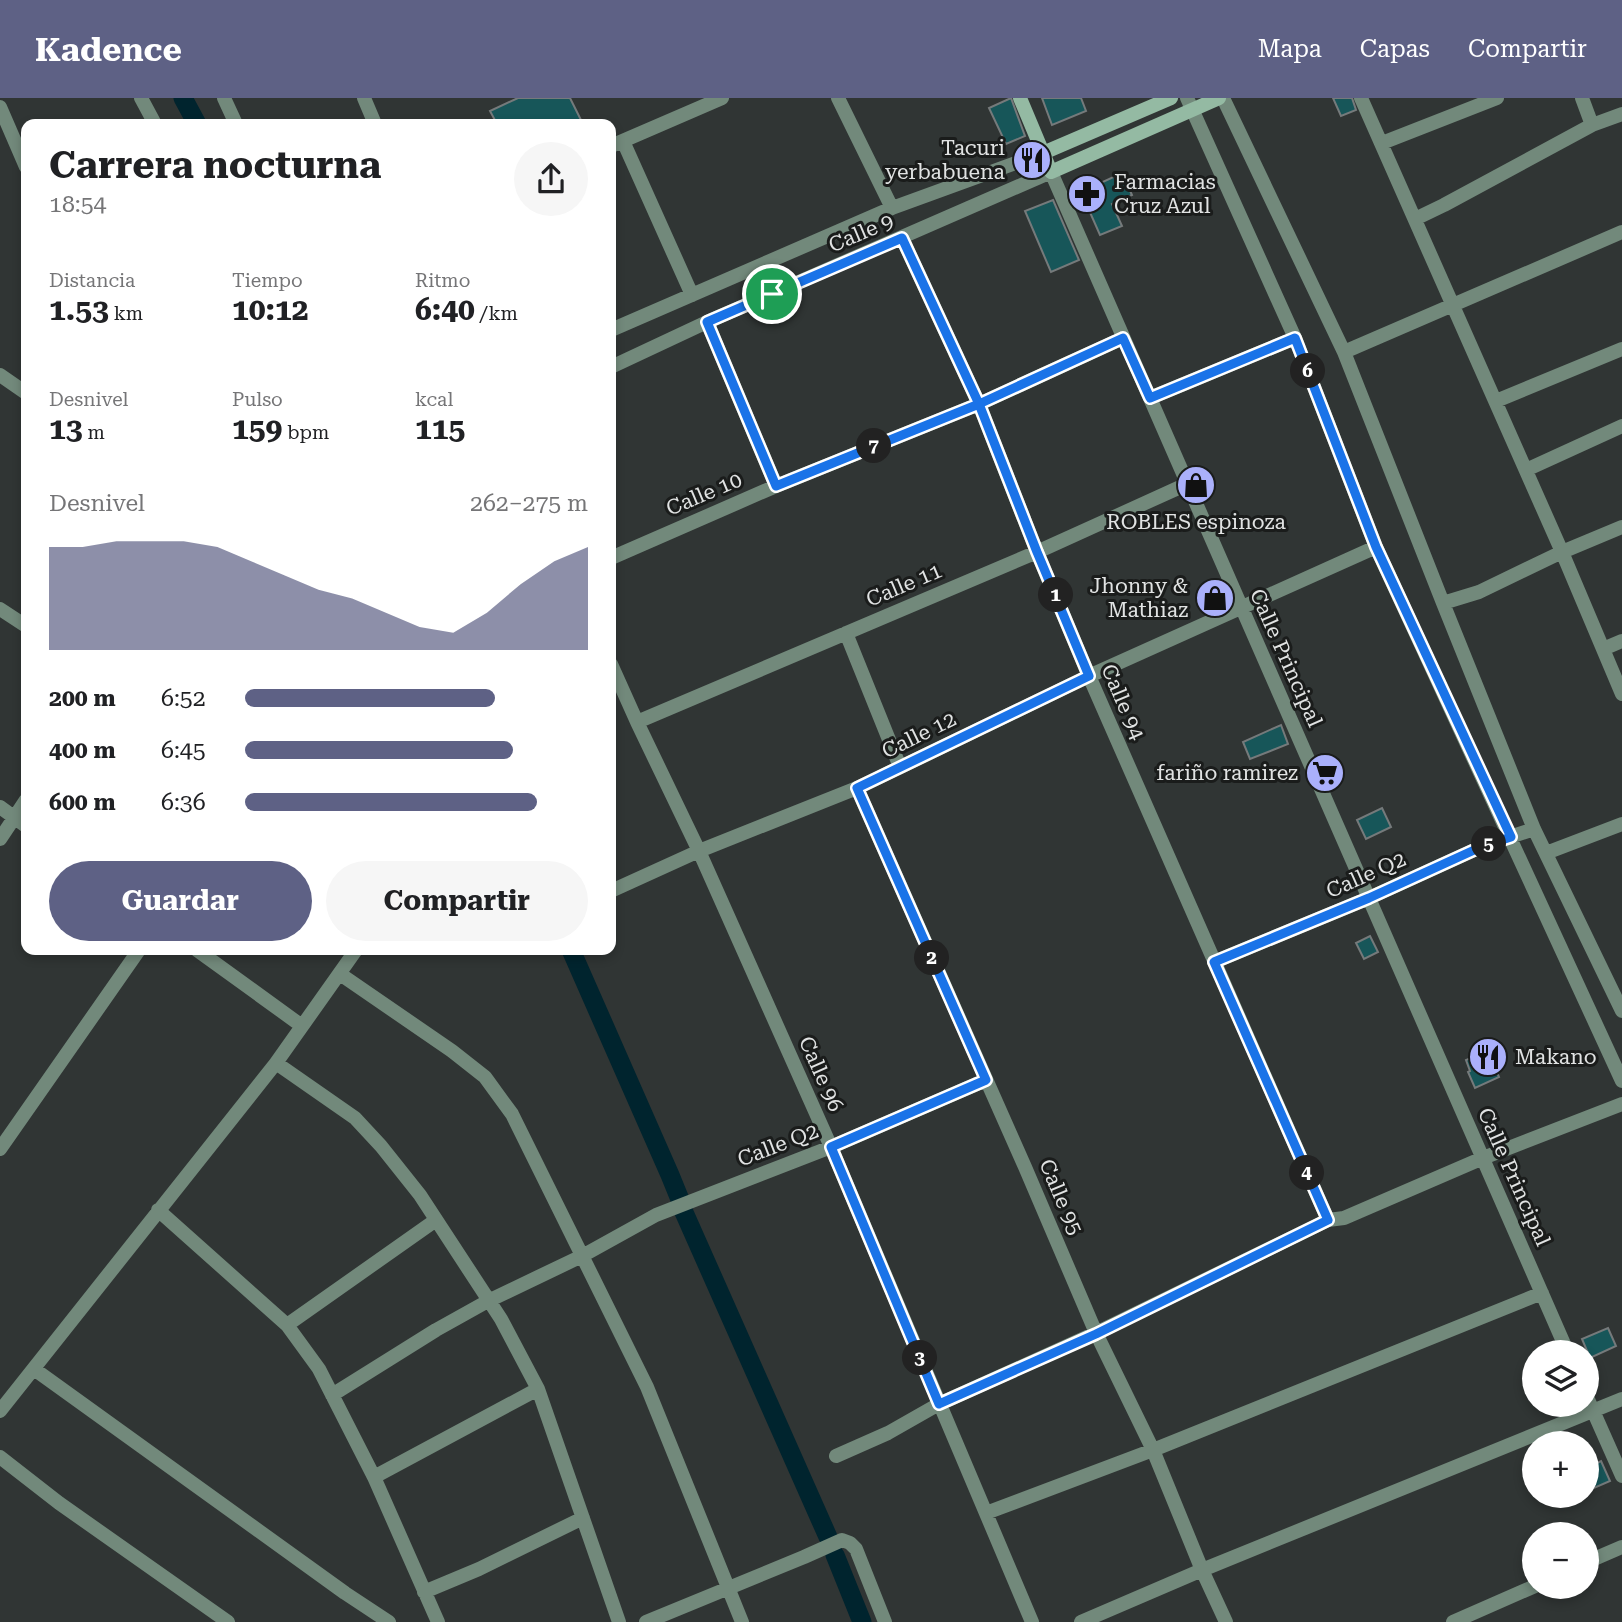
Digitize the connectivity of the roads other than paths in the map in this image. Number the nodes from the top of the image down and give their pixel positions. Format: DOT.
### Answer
graph roads {
  1 [pos="142,98"];
  2 [pos="224,98"];
  3 [pos="364,98"];
  4 [pos="722,98"];
  5 [pos="838,98"];
  6 [pos="1020,98"];
  7 [pos="1171,98"];
  8 [pos="1221,98"];
  9 [pos="1362,98"];
  10 [pos="1497,98"];
  11 [pos="1582,98"];
  12 [pos="1190,104"];
  13 [pos="0,107"];
  14 [pos="1622,114"];
  15 [pos="152,119"];
  16 [pos="234,119"];
  17 [pos="373,119"];
  18 [pos="1592,125"];
  19 [pos="617,144"];
  20 [pos="1382,144"];
  21 [pos="1042,153"];
  22 [pos="21,155"];
  23 [pos="1051,172"];
  24 [pos="892,208"];
  25 [pos="1415,219"];
  26 [pos="1622,233"];
  27 [pos="902,238"];
  28 [pos="692,295"];
  29 [pos="1454,305"];
  30 [pos="707,322"];
  31 [pos="616,328"];
  32 [pos="1123,338"];
  33 [pos="1295,338"];
  34 [pos="1622,349"];
  35 [pos="1345,352"];
  36 [pos="616,365"];
  37 [pos="0,375"];
  38 [pos="21,390"];
  39 [pos="1150,398"];
  40 [pos="1496,401"];
  41 [pos="979,404"];
  42 [pos="1622,426"];
  43 [pos="1526,470"];
  44 [pos="1187,484"];
  45 [pos="776,486"];
  46 [pos="1622,527"];
  47 [pos="1376,547"];
  48 [pos="1037,552"];
  49 [pos="1562,552"];
  50 [pos="616,556"];
  51 [pos="1443,603"];
  52 [pos="1242,608"];
  53 [pos="0,609"];
  54 [pos="21,623"];
  55 [pos="846,633"];
  56 [pos="1622,641"];
  57 [pos="1603,649"];
  58 [pos="616,675"];
  59 [pos="1089,676"];
  60 [pos="1622,694"];
  61 [pos="637,722"];
  62 [pos="900,767"];
  63 [pos="857,788"];
  64 [pos="0,807"];
  65 [pos="20,822"];
  66 [pos="1622,824"];
  67 [pos="1534,829"];
  68 [pos="1511,837"];
  69 [pos="0,839"];
  70 [pos="699,851"];
  71 [pos="1546,853"];
  72 [pos="616,889"];
  73 [pos="1369,898"];
  74 [pos="136,955"];
  75 [pos="205,955"];
  76 [pos="353,955"];
  77 [pos="1214,962"];
  78 [pos="340,974"];
  79 [pos="1622,1011"];
  80 [pos="302,1026"];
  81 [pos="276,1063"];
  82 [pos="986,1080"];
  83 [pos="1622,1081"];
  84 [pos="1622,1104"];
  85 [pos="831,1147"];
  86 [pos="0,1149"];
  87 [pos="1483,1158"];
  88 [pos="158,1210"];
  89 [pos="436,1220"];
  90 [pos="1328,1220"];
  91 [pos="582,1256"];
  92 [pos="1542,1293"];
  93 [pos="488,1301"];
  94 [pos="287,1325"];
  95 [pos="1096,1334"];
  96 [pos="1562,1340"];
  97 [pos="34,1369"];
  98 [pos="538,1389"];
  99 [pos="332,1395"];
  100 [pos="1622,1399"];
  101 [pos="939,1404"];
  102 [pos="1599,1410"];
  103 [pos="0,1411"];
  104 [pos="1582,1417"];
  105 [pos="1596,1417"];
  106 [pos="1153,1450"];
  107 [pos="836,1456"];
  108 [pos="0,1457"];
  109 [pos="1622,1476"];
  110 [pos="374,1477"];
  111 [pos="986,1513"];
  112 [pos="583,1518"];
  113 [pos="1622,1547"];
  114 [pos="1599,1557"];
  115 [pos="1202,1570"];
  116 [pos="729,1588"];
  117 [pos="424,1592"];
  118 [pos="1522,1592"];
  119 [pos="222,1620"];
  120 [pos="390,1622"];
  121 [pos="438,1622"];
  122 [pos="619,1622"];
  123 [pos="646,1622"];
  124 [pos="741,1622"];
  125 [pos="885,1622"];
  126 [pos="1032,1622"];
  127 [pos="1081,1622"];
  128 [pos="1226,1622"];
  129 [pos="1453,1622"];
  1 -- 15 [label="street"];
  2 -- 16 [label="street"];
  3 -- 17 [label="street"];
  4 -- 19 [label="street"];
  5 -- 24 [label="street"];
  6 -- 21 [label="street"];
  7 -- 21 [label="street"];
  8 -- 12 [label="street"];
  8 -- 35 [label="street"];
  9 -- 20 [label="street"];
  10 -- 20 [label="street"];
  11 -- 18 [label="street"];
  12 -- 23 [label="street"];
  12 -- 33 [label="street"];
  13 -- 22 [label="street"];
  14 -- 18 [label="street"];
  18 -- 25 [label="street"];
  19 -- 28 [label="street"];
  20 -- 25 [label="street"];
  21 -- 23 [label="street"];
  21 -- 24 [label="street, Calle 9"];
  23 -- 27 [label="street, Calle 9"];
  23 -- 32 [label="street, Calle Principal"];
  24 -- 28 [label="street, Calle 9"];
  25 -- 29 [label="street"];
  26 -- 29 [label="street"];
  27 -- 30 [label="street, Calle 9"];
  27 -- 41 [label="street, Calle 94"];
  28 -- 31 [label="street, Calle 9"];
  29 -- 35 [label="street"];
  29 -- 40 [label="street"];
  30 -- 36 [label="street, Calle 9"];
  30 -- 45 [label="street"];
  32 -- 39 [label="street, Calle Principal"];
  32 -- 41 [label="street, Calle 10"];
  33 -- 39 [label="street"];
  33 -- 47 [label="street"];
  34 -- 40 [label="street"];
  35 -- 51 [label="street"];
  37 -- 38 [label="street"];
  39 -- 44 [label="street, Calle Principal"];
  40 -- 43 [label="street"];
  41 -- 45 [label="street, Calle 10"];
  41 -- 48 [label="street, Calle 94"];
  42 -- 43 [label="street"];
  43 -- 49 [label="street"];
  44 -- 48 [label="street, Calle 11"];
  44 -- 52 [label="street, Calle Principal"];
  45 -- 50 [label="street, Calle 10"];
  46 -- 49 [label="street"];
  47 -- 52 [label="street, Calle 12"];
  47 -- 68 [label="street"];
  48 -- 55 [label="street, Calle 11"];
  48 -- 59 [label="street, Calle 94"];
  49 -- 51 [label="street"];
  49 -- 57 [label="street"];
  51 -- 67 [label="street"];
  52 -- 59 [label="street, Calle 12"];
  52 -- 73 [label="street, Calle Principal"];
  53 -- 54 [label="street"];
  55 -- 61 [label="street, Calle 11"];
  55 -- 62 [label="street"];
  56 -- 57 [label="street"];
  57 -- 60 [label="street"];
  58 -- 61 [label="street, Calle 96"];
  59 -- 62 [label="street, Calle 12"];
  59 -- 77 [label="street, Calle 94"];
  61 -- 70 [label="street, Calle 96"];
  62 -- 63 [label="street, Calle 12"];
  63 -- 70 [label="street, Calle 12"];
  63 -- 82 [label="street, Calle 95"];
  64 -- 65 [label="street"];
  65 -- 69 [label="street"];
  66 -- 71 [label="street"];
  67 -- 68 [label="street, Calle Q2"];
  67 -- 71 [label="street"];
  68 -- 73 [label="street, Calle Q2"];
  68 -- 83 [label="street"];
  70 -- 72 [label="street, Calle 12"];
  70 -- 85 [label="street, Calle 96"];
  71 -- 79 [label="street"];
  73 -- 77 [label="street, Calle Q2"];
  73 -- 87 [label="street, Calle Principal"];
  74 -- 86 [label="street"];
  75 -- 80 [label="street"];
  76 -- 78 [label="street"];
  77 -- 90 [label="street, Calle 94"];
  78 -- 80 [label="street"];
  78 -- 91 [label="street"];
  80 -- 81 [label="street"];
  81 -- 88 [label="street"];
  81 -- 89 [label="street"];
  82 -- 85 [label="street, Calle Q2"];
  82 -- 95 [label="street, Calle 95"];
  84 -- 87 [label="street"];
  85 -- 91 [label="street, Calle Q2"];
  85 -- 101 [label="street, Calle 96"];
  87 -- 90 [label="street"];
  87 -- 92 [label="street, Calle Principal"];
  88 -- 94 [label="street"];
  88 -- 97 [label="street"];
  89 -- 93 [label="street"];
  89 -- 94 [label="street"];
  90 -- 95 [label="street"];
  91 -- 93 [label="street, Calle Q2"];
  91 -- 116 [label="street"];
  92 -- 96 [label="street, Calle Principal"];
  92 -- 106 [label="street"];
  93 -- 98 [label="street"];
  93 -- 99 [label="street, Calle Q2"];
  94 -- 99 [label="street"];
  95 -- 101 [label="street"];
  95 -- 106 [label="street, Calle 95"];
  97 -- 103 [label="street"];
  97 -- 120 [label="street"];
  98 -- 110 [label="street"];
  98 -- 112 [label="street"];
  99 -- 110 [label="street"];
  100 -- 102 [label="street"];
  101 -- 107 [label="street"];
  101 -- 111 [label="street, Calle 96"];
  104 -- 115 [label="street"];
  105 -- 109 [label="street"];
  106 -- 111 [label="street"];
  106 -- 115 [label="street, Calle 95"];
  108 -- 119 [label="street"];
  110 -- 117 [label="street"];
  111 -- 126 [label="street, Calle 96"];
  112 -- 117 [label="street"];
  112 -- 122 [label="street"];
  113 -- 114 [label="street"];
  115 -- 127 [label="street"];
  115 -- 128 [label="street, Calle 95"];
  116 -- 123 [label="street"];
  116 -- 124 [label="street"];
  116 -- 125 [label="street"];
  117 -- 121 [label="street"];
  118 -- 129 [label="street"];
}
